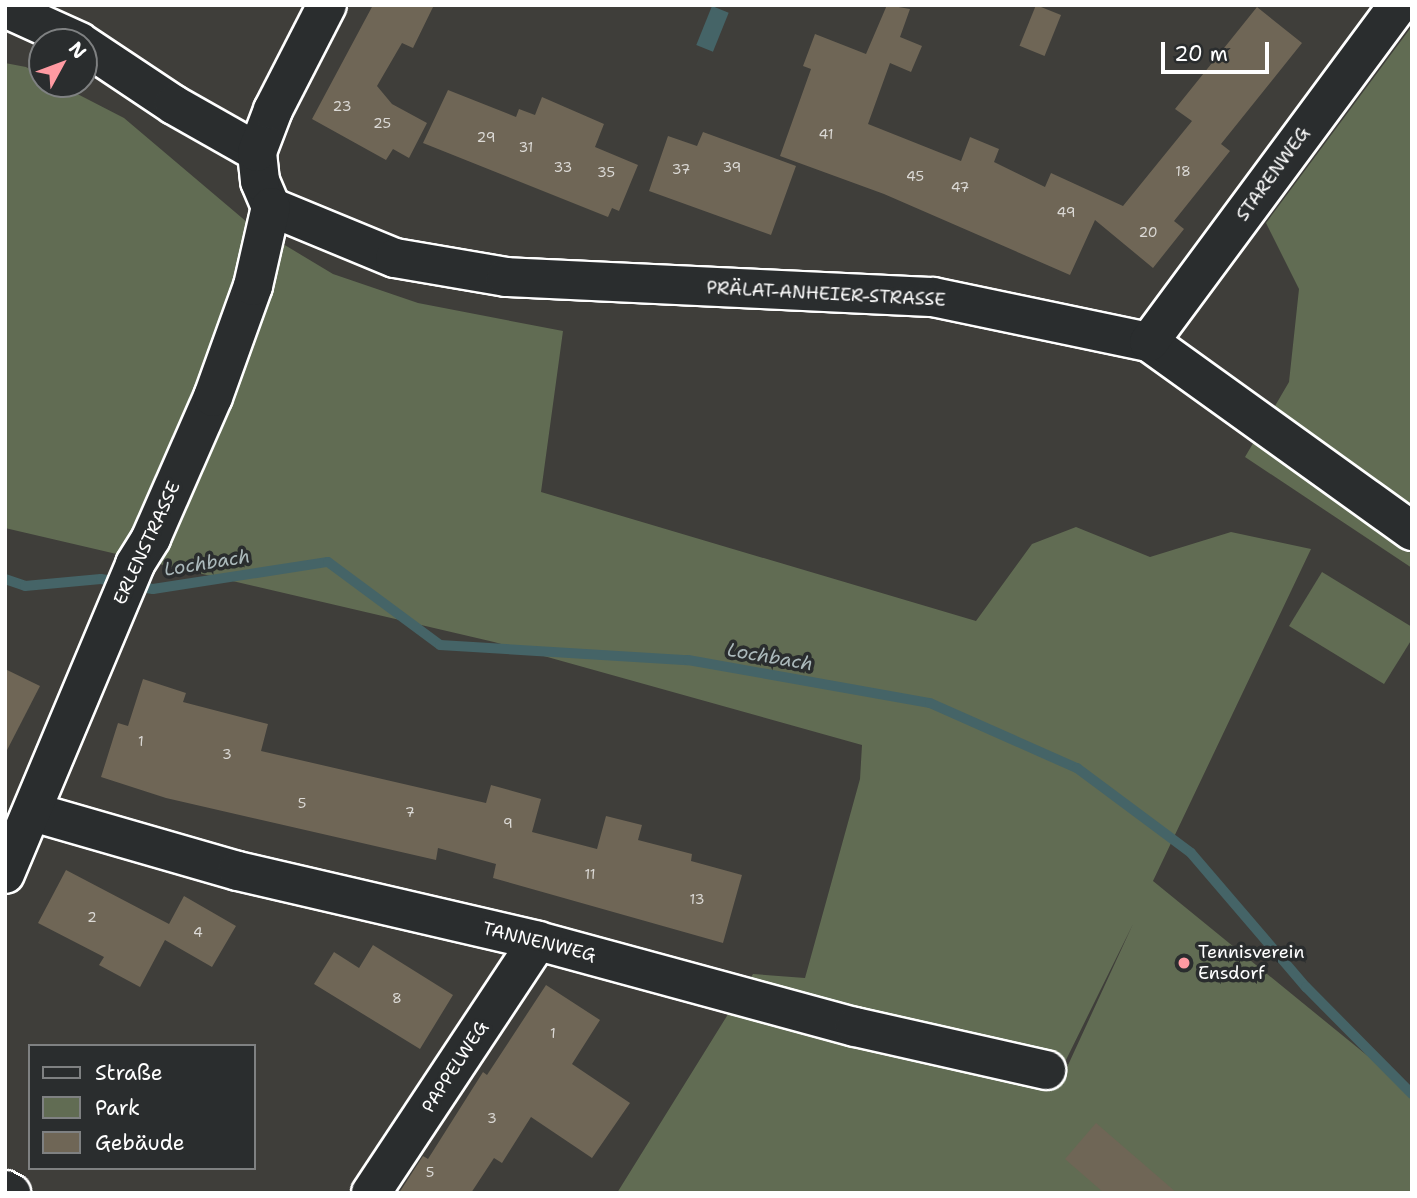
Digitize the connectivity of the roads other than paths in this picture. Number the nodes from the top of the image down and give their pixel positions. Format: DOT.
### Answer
graph roads {
  1 [pos="327,5"];
  2 [pos="1398,5"];
  3 [pos="5,9"];
  4 [pos="48,28"];
  5 [pos="98,54"];
  6 [pos="257,152"];
  7 [pos="271,207"];
  8 [pos="1149,342"];
  9 [pos="1412,531"];
  10 [pos="33,812"];
  11 [pos="5,874"];
  12 [pos="538,941"];
  13 [pos="1046,1070"];
  14 [pos="5,1190"];
  15 [pos="11,1193"];
  16 [pos="372,1193"];
  1 -- 6 [label="street"];
  2 -- 8 [label="street, STARENWEG"];
  3 -- 4 [label="street"];
  5 -- 6 [label="street"];
  6 -- 7 [label="street"];
  7 -- 8 [label="street, PRÄLAT-ANHEIER-STRASSE"];
  7 -- 10 [label="street, ERLENSTRASSE"];
  8 -- 9 [label="street, PRÄLAT-ANHEIER-STRASSE"];
  10 -- 11 [label="street, ERLENSTRASSE"];
  10 -- 12 [label="street, TANNENWEG"];
  12 -- 13 [label="street, TANNENWEG"];
  12 -- 16 [label="street, PAPPELWEG"];
  14 -- 15 [label="street"];
}
